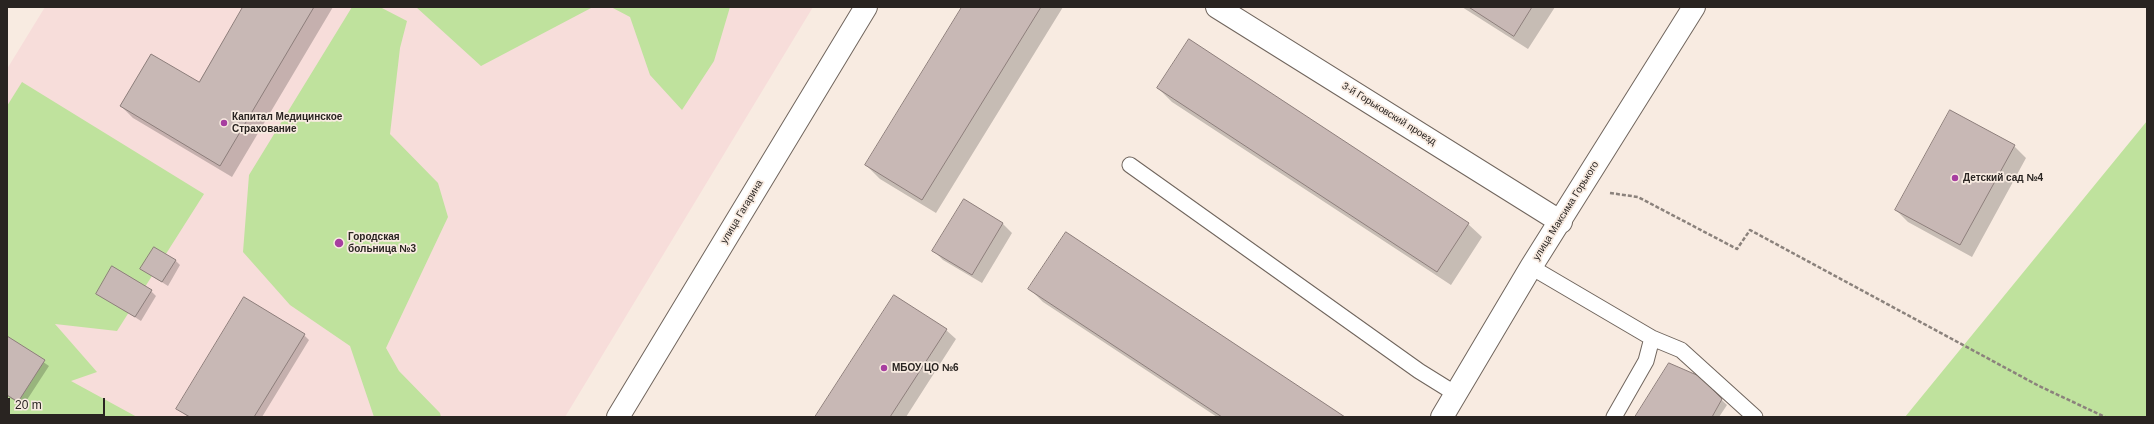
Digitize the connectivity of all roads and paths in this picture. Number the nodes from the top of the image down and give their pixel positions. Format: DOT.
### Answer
graph roads {
  1 [pos="866,7"];
  2 [pos="1218,7"];
  3 [pos="1694,7"];
  4 [pos="1130,165"];
  5 [pos="1608,193"];
  6 [pos="1560,222"];
  7 [pos="1531,267"];
  8 [pos="1652,338"];
  9 [pos="1456,394"];
  10 [pos="618,417"];
  11 [pos="1442,417"];
  12 [pos="1614,417"];
  13 [pos="1755,417"];
  14 [pos="2105,417"];
  1 -- 10 [label="street, улица Гагарина"];
  2 -- 6 [label="street, 3-й Горьковский проезд"];
  3 -- 6 [label="street, улица Максима Горького"];
  4 -- 9 [label="lane"];
  5 -- 14 [label="path"];
  6 -- 7 [label="street, улица Максима Горького"];
  7 -- 8 [label="lane"];
  7 -- 9 [label="street, улица Максима Горького"];
  8 -- 12 [label="lane"];
  8 -- 13 [label="lane"];
  9 -- 11 [label="street, улица Максима Горького"];
}
